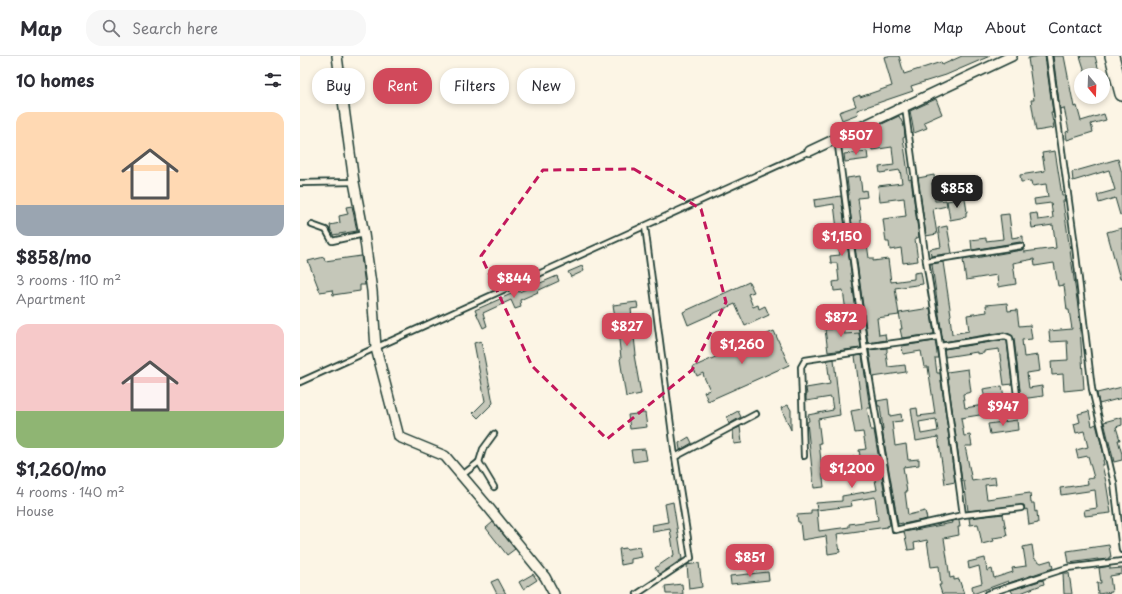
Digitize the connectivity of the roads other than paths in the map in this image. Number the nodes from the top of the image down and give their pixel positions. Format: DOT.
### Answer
graph roads {
  1 [pos="337,56"];
  2 [pos="1012,56"];
  3 [pos="1050,56"];
  4 [pos="1112,56"];
  5 [pos="1122,94"];
  6 [pos="904,106"];
  7 [pos="837,138"];
  8 [pos="810,151"];
  9 [pos="354,182"];
  10 [pos="300,183"];
  11 [pos="312,225"];
  12 [pos="645,226"];
  13 [pos="364,234"];
  14 [pos="1021,246"];
  15 [pos="926,261"];
  16 [pos="938,337"];
  17 [pos="940,346"];
  18 [pos="376,348"];
  19 [pos="865,349"];
  20 [pos="300,382"];
  21 [pos="1018,404"];
  22 [pos="756,414"];
  23 [pos="494,434"];
  24 [pos="804,456"];
  25 [pos="675,457"];
  26 [pos="479,462"];
  27 [pos="461,476"];
  28 [pos="494,487"];
  29 [pos="1021,508"];
  30 [pos="963,515"];
  31 [pos="1122,550"];
  32 [pos="1122,561"];
  33 [pos="554,594"];
  34 [pos="637,594"];
  35 [pos="987,594"];
  1 -- 9 [label="street"];
  2 -- 6 [label="street"];
  3 -- 31 [label="lane"];
  4 -- 5 [label="main road"];
  6 -- 7 [label="street"];
  6 -- 15 [label="lane"];
  7 -- 8 [label="street"];
  7 -- 19 [label="lane"];
  8 -- 12 [label="lane"];
  9 -- 10 [label="lane"];
  9 -- 13 [label="street"];
  11 -- 13 [label="lane"];
  12 -- 18 [label="lane"];
  12 -- 25 [label="lane"];
  13 -- 18 [label="street"];
  14 -- 15 [label="lane"];
  15 -- 16 [label="lane"];
  16 -- 17 [label="lane"];
  16 -- 19 [label="lane"];
  17 -- 21 [label="lane"];
  17 -- 30 [label="lane"];
  18 -- 20 [label="lane"];
  18 -- 27 [label="street"];
  19 -- 24 [label="lane"];
  19 -- 30 [label="lane"];
  22 -- 25 [label="lane"];
  23 -- 26 [label="lane"];
  25 -- 34 [label="lane"];
  26 -- 27 [label="lane"];
  26 -- 28 [label="lane"];
  27 -- 33 [label="street"];
  29 -- 30 [label="lane"];
  32 -- 35 [label="lane"];
}
